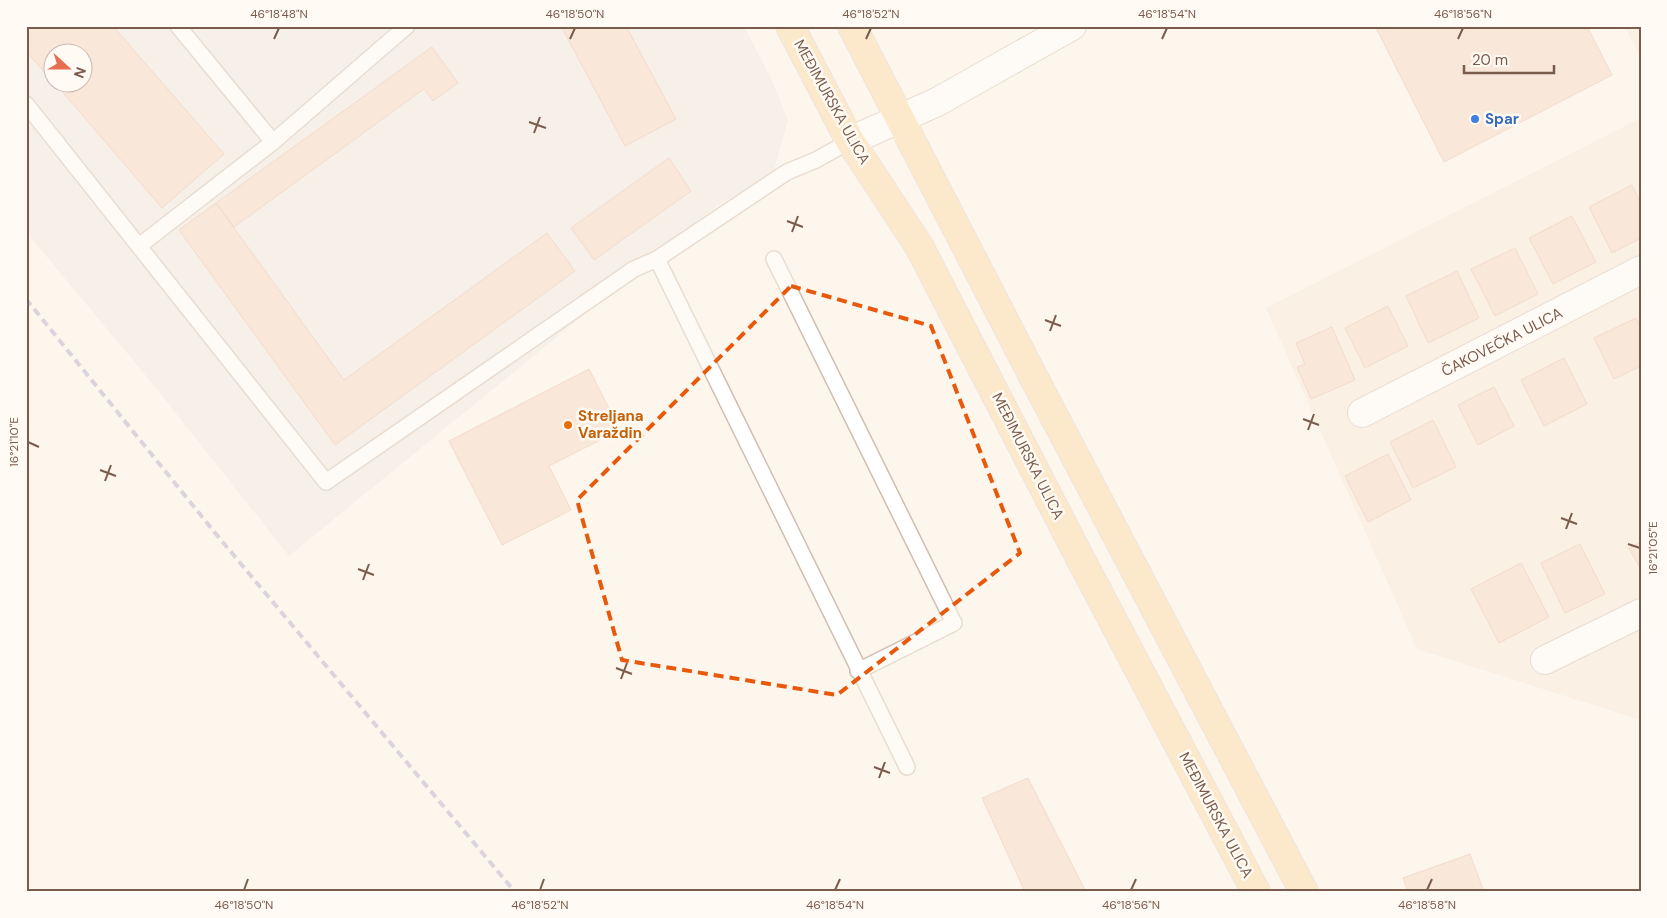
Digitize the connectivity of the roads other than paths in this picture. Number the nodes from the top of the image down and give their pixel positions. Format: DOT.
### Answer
graph roads {
  1 [pos="178,26"];
  2 [pos="407,26"];
  3 [pos="790,26"];
  4 [pos="852,26"];
  5 [pos="1072,26"];
  6 [pos="26,104"];
  7 [pos="900,119"];
  8 [pos="850,141"];
  9 [pos="273,142"];
  10 [pos="139,246"];
  11 [pos="774,258"];
  12 [pos="657,259"];
  13 [pos="1641,270"];
  14 [pos="1362,413"];
  15 [pos="1641,613"];
  16 [pos="1545,660"];
  17 [pos="858,671"];
  18 [pos="907,767"];
  19 [pos="1256,892"];
  20 [pos="1304,892"];
  1 -- 9 [label="lane"];
  2 -- 9 [label="lane"];
  3 -- 8 [label="main road, MEĐIMURSKA ULICA"];
  4 -- 7 [label="main road"];
  5 -- 7 [label="street"];
  6 -- 10 [label="lane"];
  7 -- 8 [label="street"];
  7 -- 20 [label="main road"];
  8 -- 12 [label="lane"];
  8 -- 19 [label="main road, MEĐIMURSKA ULICA"];
  9 -- 10 [label="lane"];
  10 -- 12 [label="lane"];
  11 -- 17 [label="lane"];
  12 -- 17 [label="lane"];
  13 -- 14 [label="street, ČAKOVEČKA ULICA"];
  15 -- 16 [label="street"];
  17 -- 18 [label="lane"];
}
